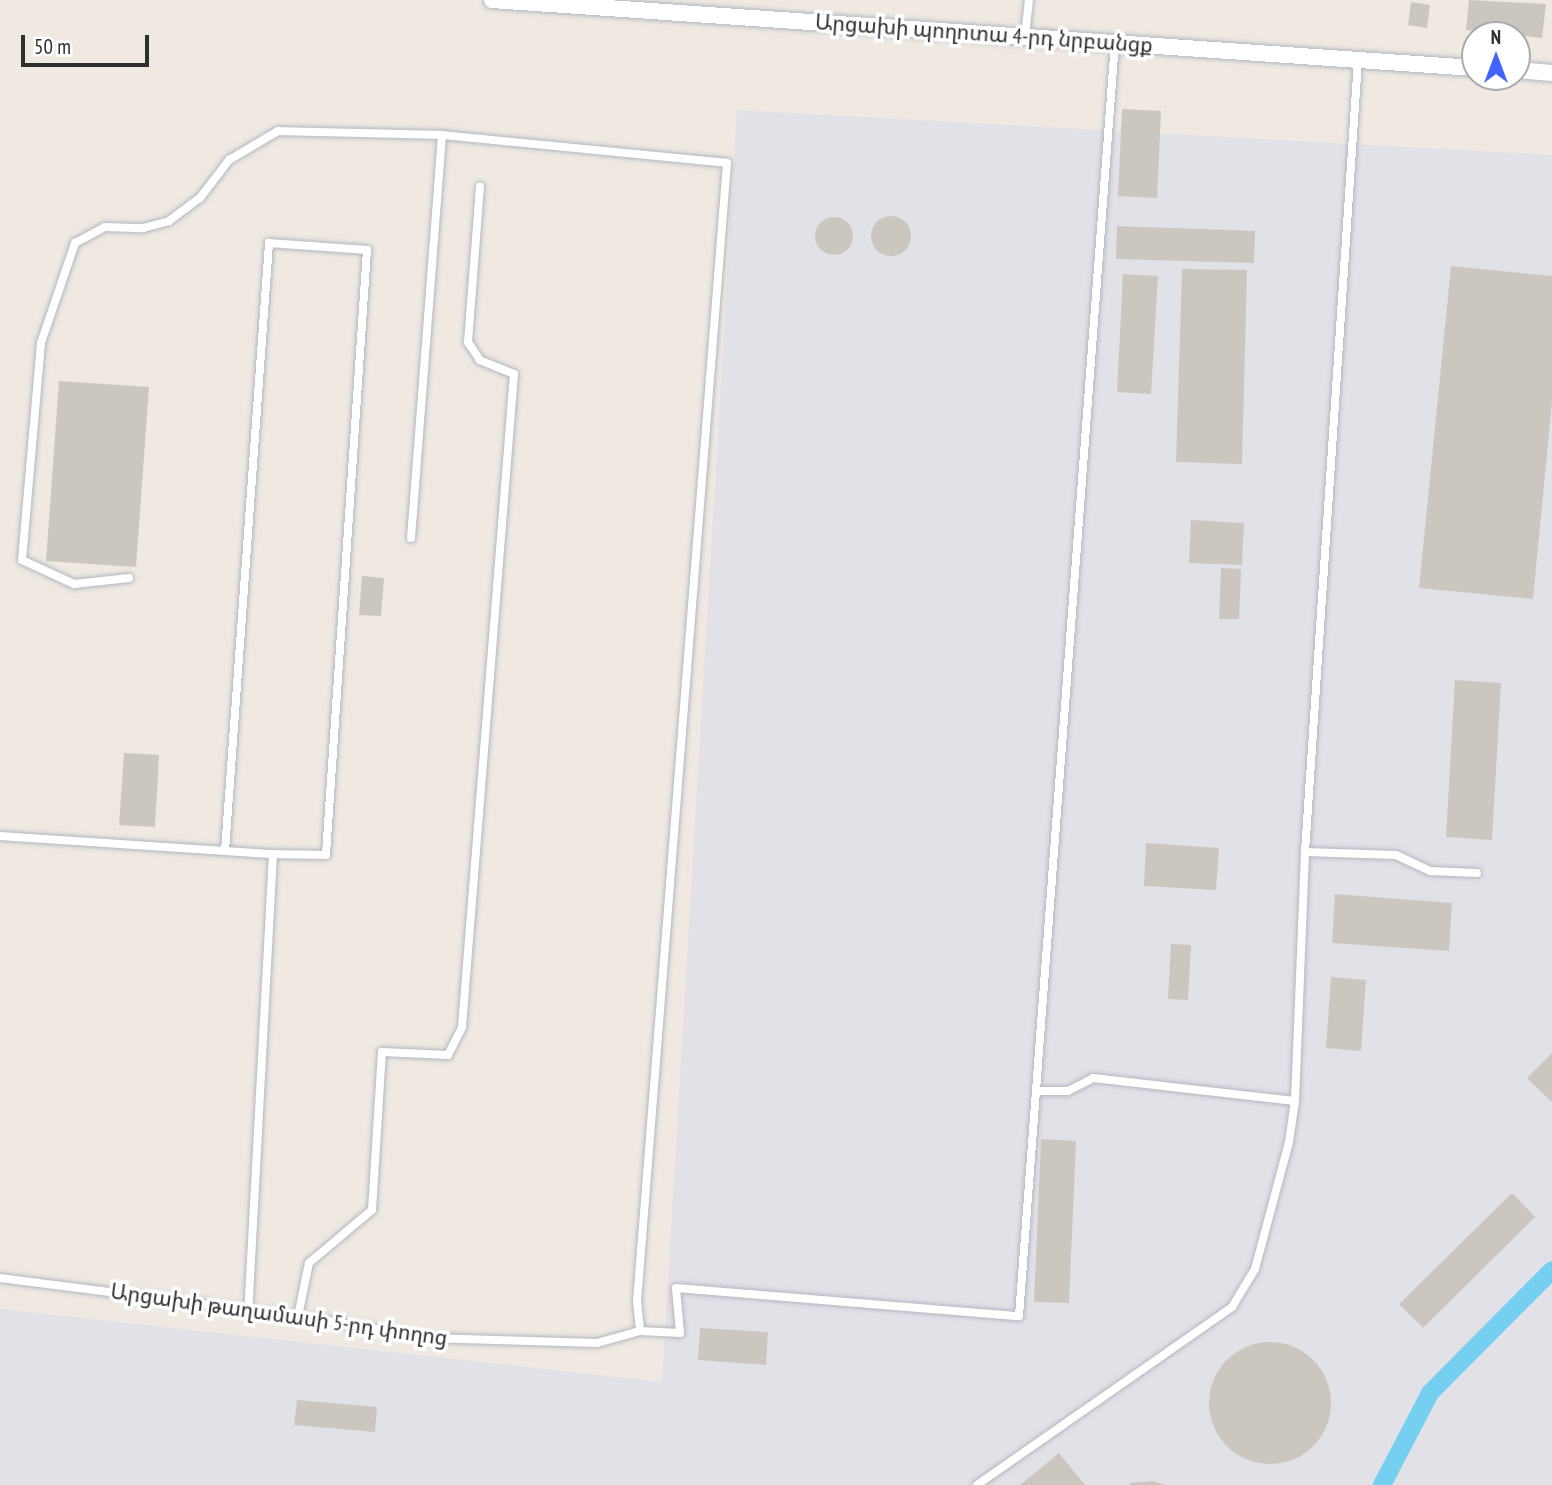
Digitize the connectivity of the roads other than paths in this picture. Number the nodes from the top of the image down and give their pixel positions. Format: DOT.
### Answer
graph roads {
  1 [pos="492,0"];
  2 [pos="1029,0"];
  3 [pos="627,5"];
  4 [pos="1025,37"];
  5 [pos="1115,43"];
  6 [pos="1358,60"];
  7 [pos="1461,67"];
  8 [pos="1531,71"];
  9 [pos="1552,73"];
  10 [pos="442,135"];
  11 [pos="481,186"];
  12 [pos="411,538"];
  13 [pos="129,578"];
  14 [pos="0,836"];
  15 [pos="225,851"];
  16 [pos="1305,852"];
  17 [pos="273,854"];
  18 [pos="1477,873"];
  19 [pos="1036,1091"];
  20 [pos="1295,1101"];
  21 [pos="0,1278"];
  22 [pos="248,1311"];
  23 [pos="298,1316"];
  24 [pos="640,1331"];
  25 [pos="976,1485"];
  1 -- 3 [label="street, Արցախի պողոտա 4-րդ նրբանցք"];
  2 -- 4 [label="lane"];
  3 -- 4 [label="street, Արցախի պողոտա 4-րդ նրբանցք"];
  4 -- 5 [label="street, Արցախի պողոտա 4-րդ նրբանցք"];
  5 -- 6 [label="street, Արցախի պողոտա 4-րդ նրբանցք"];
  5 -- 19 [label="lane"];
  6 -- 7 [label="street, Արցախի պողոտա 4-րդ նրբանցք"];
  6 -- 16 [label="lane"];
  8 -- 9 [label="street"];
  10 -- 12 [label="lane"];
  10 -- 13 [label="lane"];
  10 -- 24 [label="lane"];
  11 -- 23 [label="lane"];
  14 -- 15 [label="lane"];
  15 -- 17 [label="lane"];
  15 -- 17 [label="lane"];
  16 -- 18 [label="lane"];
  16 -- 20 [label="lane"];
  17 -- 22 [label="lane"];
  19 -- 20 [label="lane"];
  19 -- 24 [label="lane, Արցախի թաղամասի 5-րդ փողոց"];
  20 -- 25 [label="lane"];
  21 -- 22 [label="lane, Արցախի թաղամասի 5-րդ փողոց"];
  22 -- 23 [label="lane, Արցախի թաղամասի 5-րդ փողոց"];
  23 -- 24 [label="lane, Արցախի թաղամասի 5-րդ փողոց"];
}
